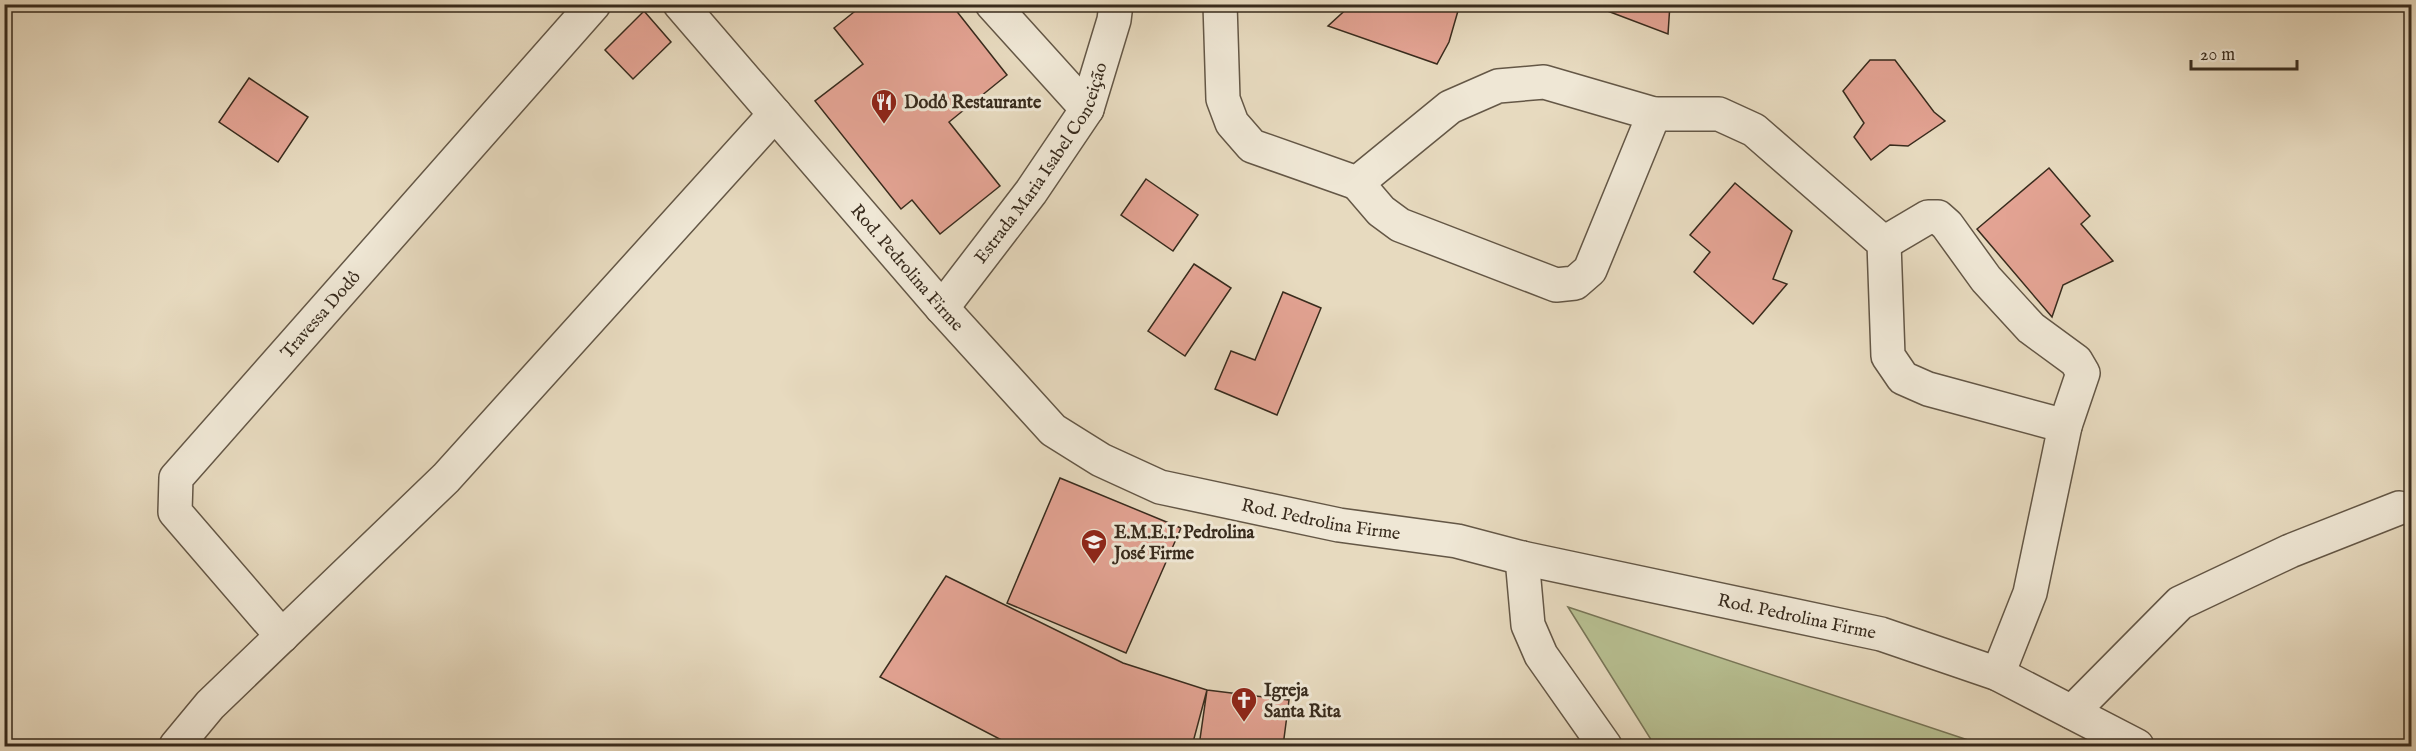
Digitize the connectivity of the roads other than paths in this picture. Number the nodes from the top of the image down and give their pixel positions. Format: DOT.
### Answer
graph roads {
  1 [pos="594,4"];
  2 [pos="680,4"];
  3 [pos="992,4"];
  4 [pos="1116,4"];
  5 [pos="1220,4"];
  6 [pos="1087,109"];
  7 [pos="774,114"];
  8 [pos="1654,114"];
  9 [pos="1357,183"];
  10 [pos="1884,243"];
  11 [pos="942,308"];
  12 [pos="2066,426"];
  13 [pos="2399,508"];
  14 [pos="1522,558"];
  15 [pos="282,636"];
  16 [pos="1998,674"];
  17 [pos="2072,712"];
  18 [pos="177,747"];
  19 [pos="1605,747"];
  20 [pos="2137,747"];
  1 -- 15 [label="street, Travessa Dodô"];
  2 -- 7 [label="street, Rod. Pedrolina Firme"];
  3 -- 6 [label="street"];
  4 -- 6 [label="street, Estrada Maria Isabel Conceição"];
  5 -- 9 [label="street"];
  6 -- 11 [label="street, Estrada Maria Isabel Conceição"];
  7 -- 11 [label="street, Rod. Pedrolina Firme"];
  7 -- 15 [label="street"];
  8 -- 9 [label="street"];
  8 -- 9 [label="street"];
  8 -- 10 [label="street"];
  10 -- 12 [label="street"];
  10 -- 12 [label="street"];
  11 -- 14 [label="street, Rod. Pedrolina Firme"];
  12 -- 16 [label="street"];
  13 -- 17 [label="street"];
  14 -- 16 [label="street, Rod. Pedrolina Firme"];
  14 -- 19 [label="street"];
  15 -- 18 [label="street"];
  16 -- 17 [label="street, Rod. Pedrolina Firme"];
  17 -- 20 [label="street, Rod. Pedrolina Firme"];
}
